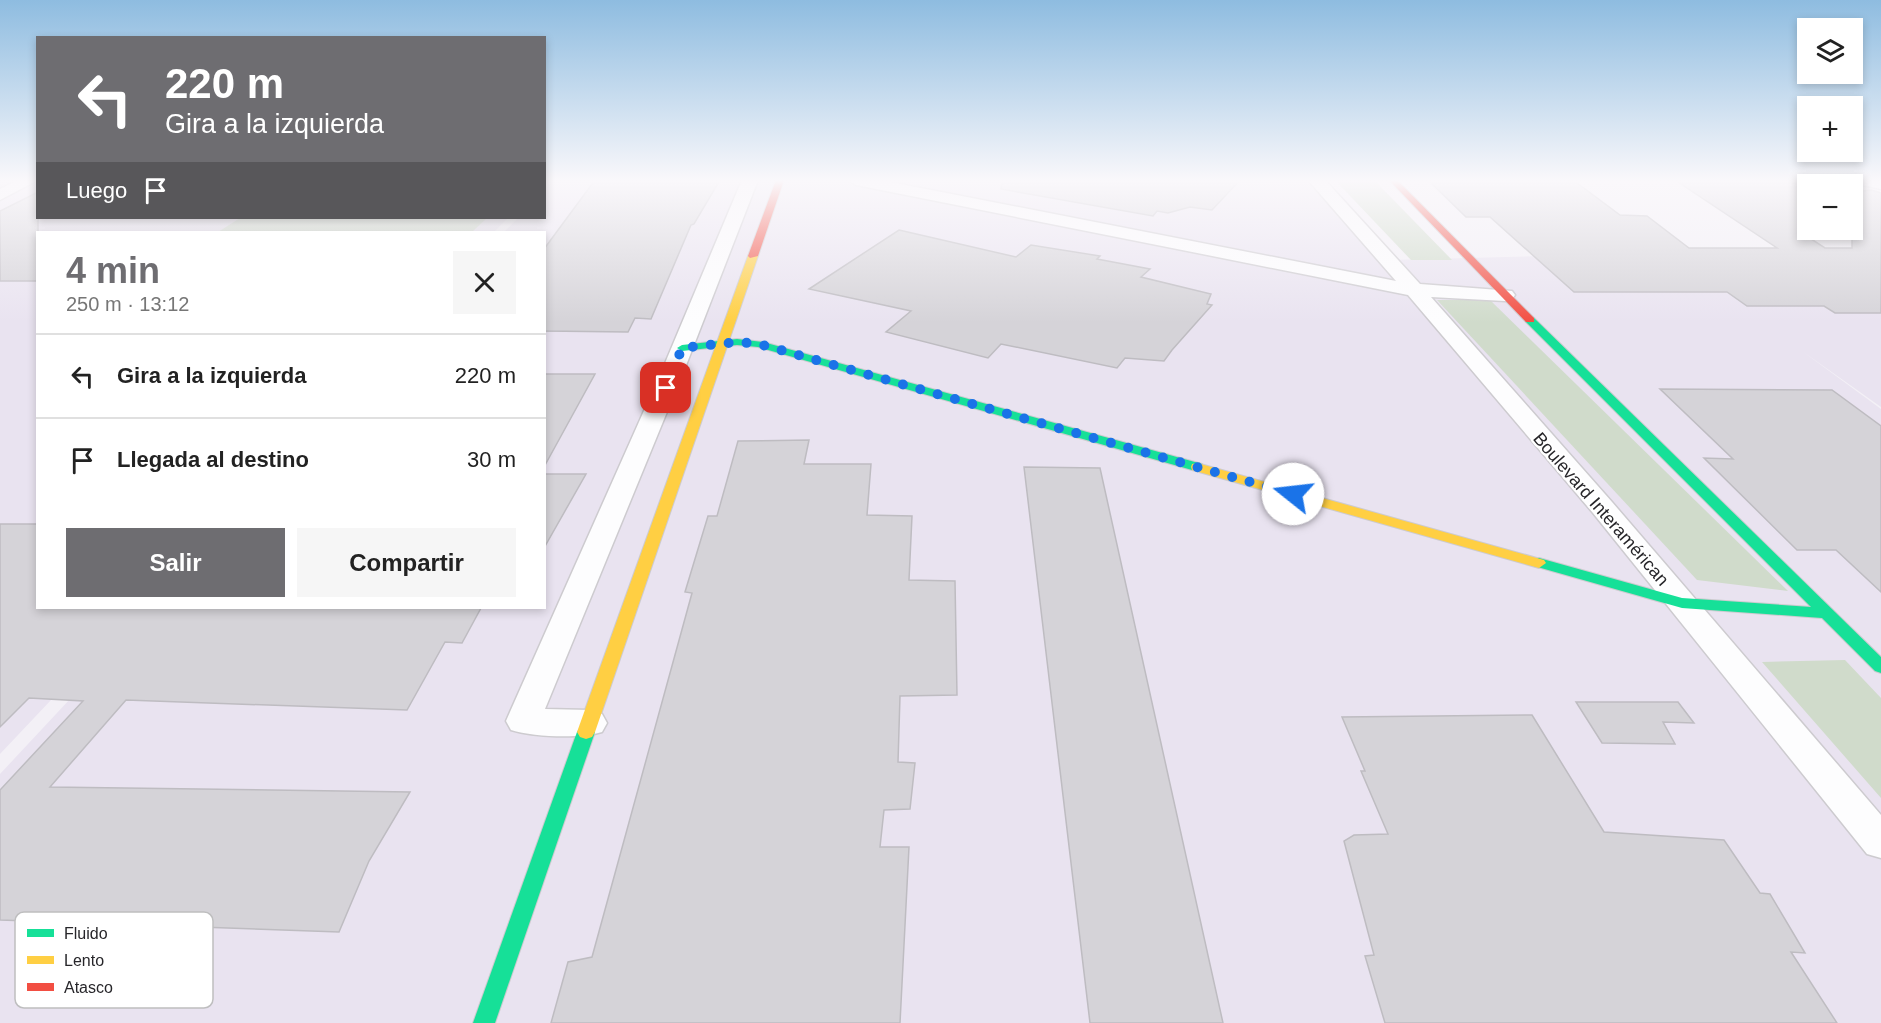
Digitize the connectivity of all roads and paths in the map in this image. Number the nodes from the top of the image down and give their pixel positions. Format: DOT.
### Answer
graph roads {
  1 [pos="731,228"];
  2 [pos="764,228"];
  3 [pos="1125,228"];
  4 [pos="1359,228"];
  5 [pos="1439,228"];
  6 [pos="1486,277"];
  7 [pos="1407,282"];
  8 [pos="1504,295"];
  9 [pos="725,344"];
  10 [pos="682,348"];
  11 [pos="1682,603"];
  12 [pos="1827,613"];
  13 [pos="1881,667"];
  14 [pos="590,723"];
  15 [pos="1881,842"];
  16 [pos="484,1023"];
  1 -- 10 [label="street"];
  2 -- 9 [label="street"];
  3 -- 7 [label="street"];
  4 -- 7 [label="street, Boulevard Interamérican"];
  5 -- 6 [label="street"];
  6 -- 7 [label="street"];
  6 -- 8 [label="street"];
  7 -- 8 [label="street"];
  7 -- 11 [label="street, Boulevard Interamérican"];
  8 -- 12 [label="street"];
  9 -- 10 [label="street"];
  9 -- 11 [label="street"];
  9 -- 14 [label="street"];
  10 -- 14 [label="street"];
  11 -- 12 [label="street"];
  11 -- 15 [label="street, Boulevard Interamérican"];
  12 -- 13 [label="street"];
  14 -- 16 [label="street"];
}
